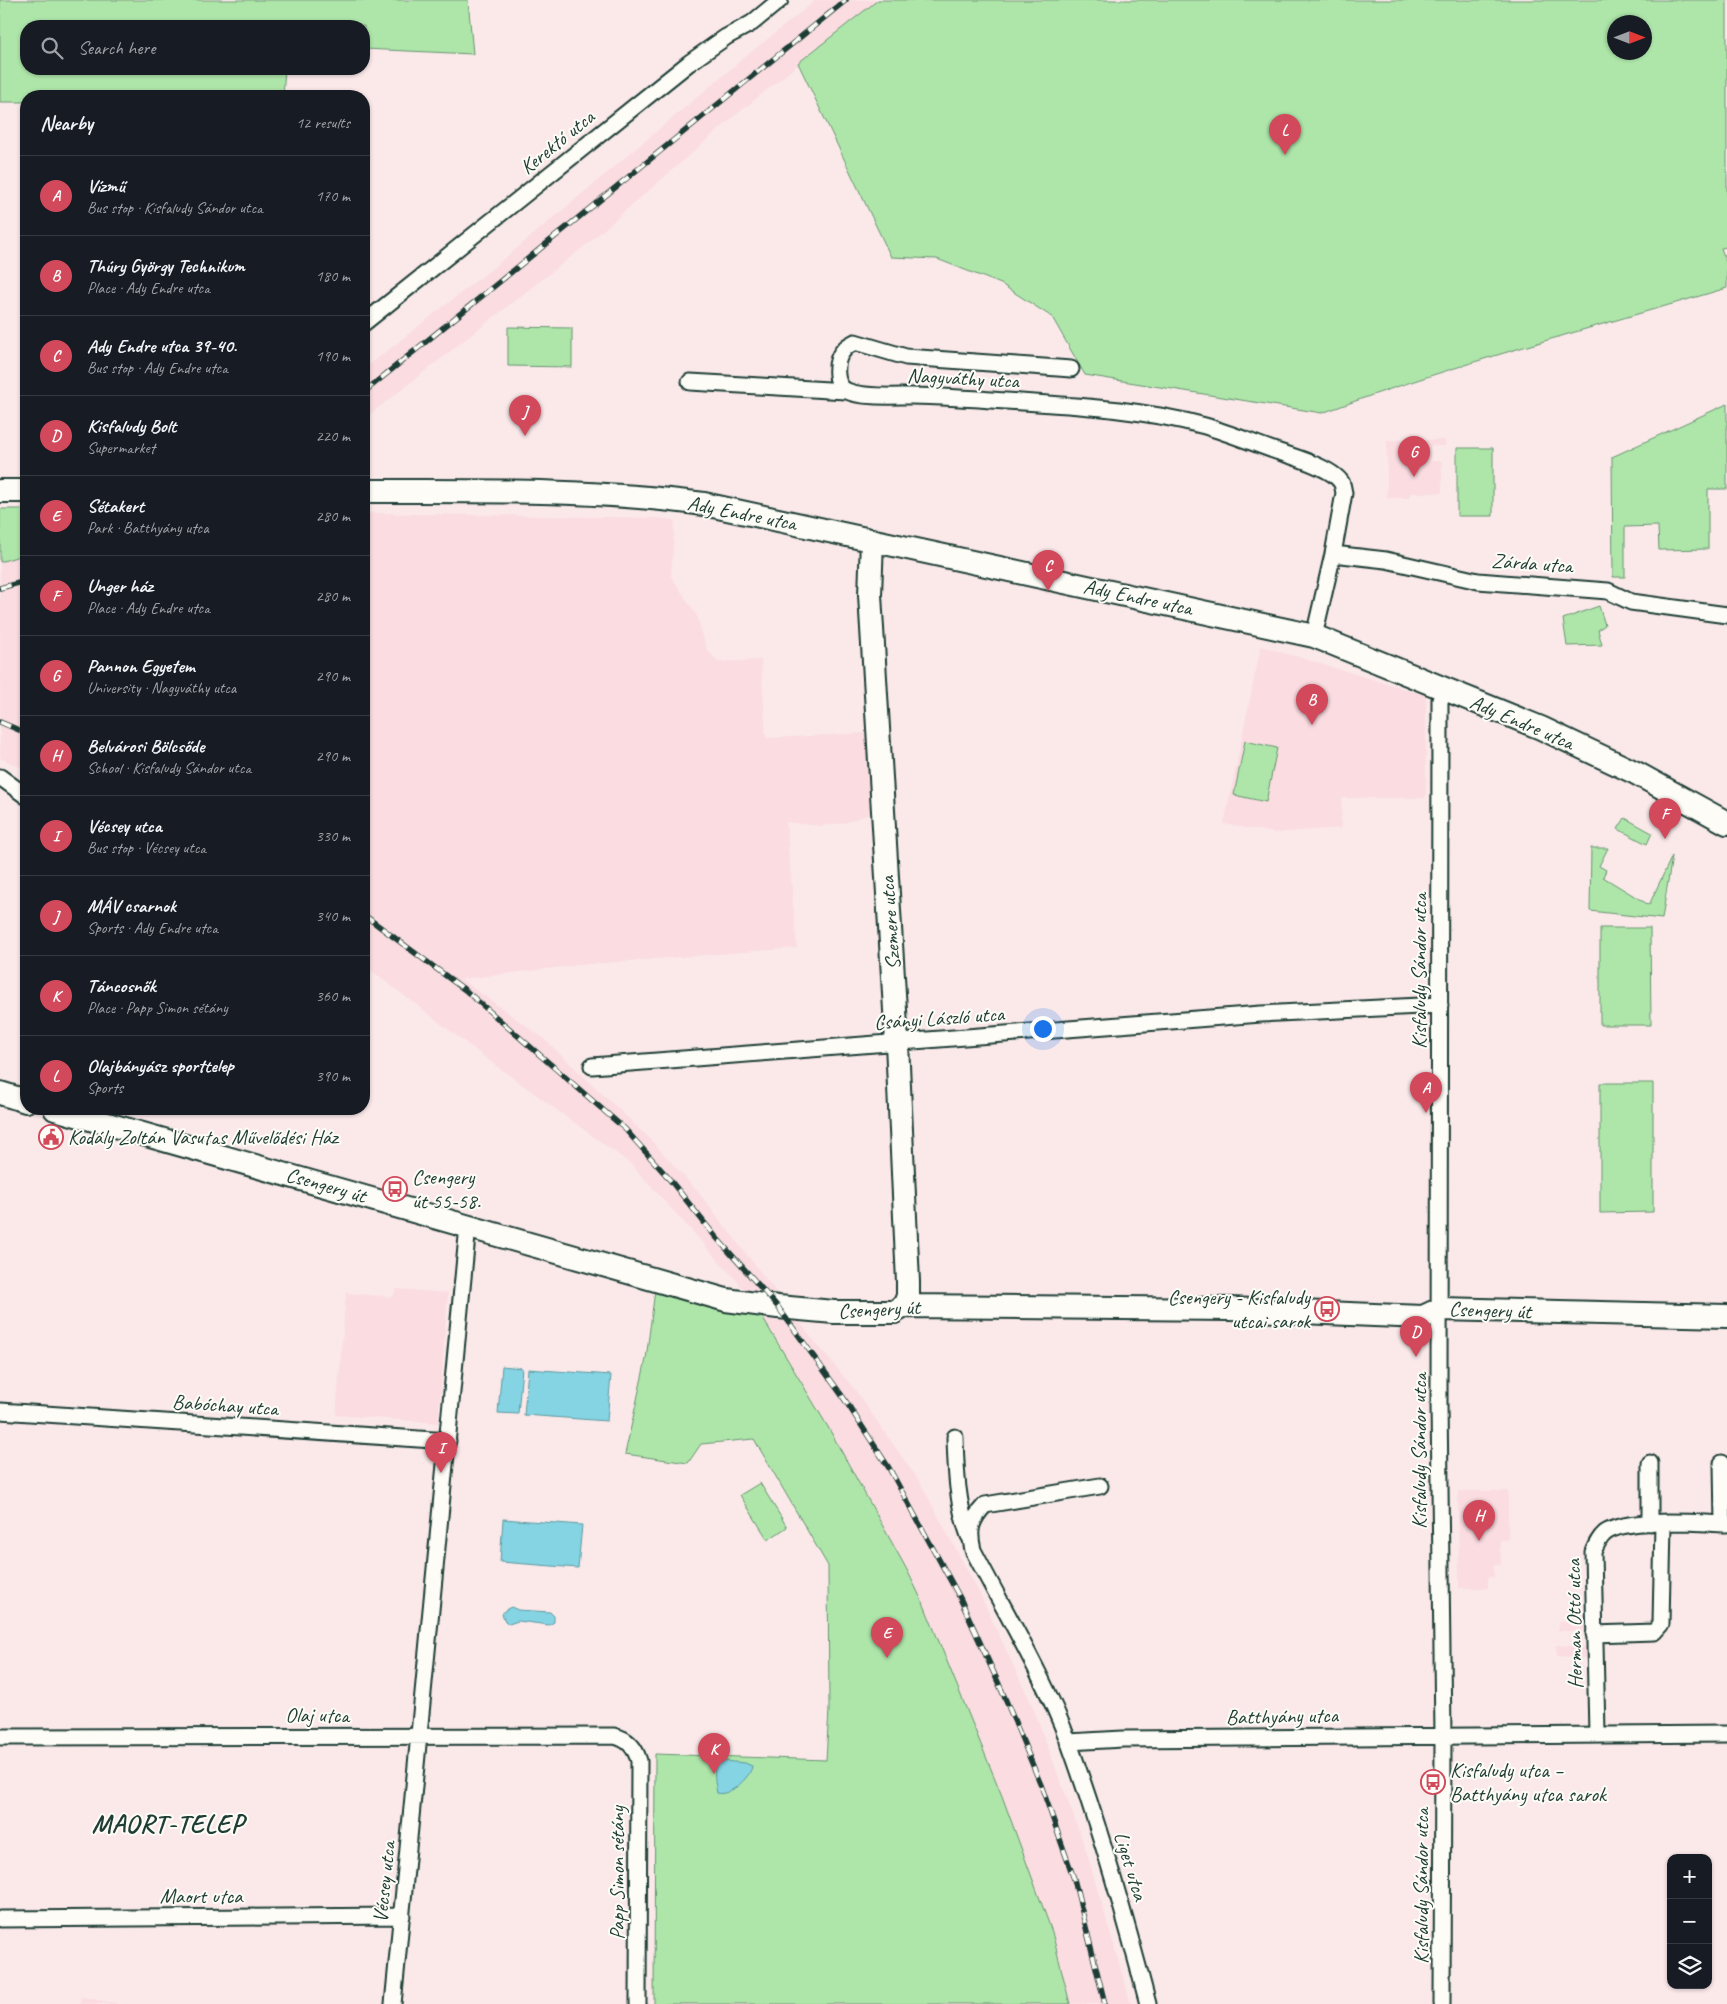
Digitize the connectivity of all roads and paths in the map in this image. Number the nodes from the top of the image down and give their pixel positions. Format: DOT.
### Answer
graph roads {
  1 [pos="780,0"];
  2 [pos="370,318"];
  3 [pos="1071,369"];
  4 [pos="690,382"];
  5 [pos="846,391"];
  6 [pos="0,491"];
  7 [pos="20,491"];
  8 [pos="370,491"];
  9 [pos="872,540"];
  10 [pos="1333,554"];
  11 [pos="1727,615"];
  12 [pos="1314,636"];
  13 [pos="1446,689"];
  14 [pos="0,777"];
  15 [pos="20,792"];
  16 [pos="1727,823"];
  17 [pos="1440,1005"];
  18 [pos="897,1043"];
  19 [pos="592,1066"];
  20 [pos="0,1093"];
  21 [pos="20,1099"];
  22 [pos="76,1115"];
  23 [pos="468,1226"];
  24 [pos="904,1306"];
  25 [pos="1440,1309"];
  26 [pos="1727,1316"];
  27 [pos="0,1412"];
  28 [pos="955,1437"];
  29 [pos="448,1441"];
  30 [pos="1650,1463"];
  31 [pos="1722,1463"];
  32 [pos="1100,1486"];
  33 [pos="1656,1523"];
  34 [pos="1725,1524"];
  35 [pos="969,1536"];
  36 [pos="1594,1634"];
  37 [pos="1596,1734"];
  38 [pos="1727,1734"];
  39 [pos="420,1736"];
  40 [pos="1443,1736"];
  41 [pos="0,1737"];
  42 [pos="1068,1742"];
  43 [pos="632,1745"];
  44 [pos="402,1916"];
  45 [pos="0,1919"];
  46 [pos="394,2004"];
  47 [pos="638,2004"];
  48 [pos="1148,2004"];
  49 [pos="1442,2004"];
  1 -- 2 [label="street, Kerektó utca"];
  3 -- 5 [label="street, Nagyváthy utca"];
  4 -- 5 [label="street"];
  5 -- 10 [label="street, Nagyváthy utca"];
  6 -- 7 [label="main road"];
  8 -- 9 [label="main road, Ady Endre utca"];
  9 -- 12 [label="main road, Ady Endre utca"];
  9 -- 18 [label="main road, Szemere utca"];
  10 -- 11 [label="street, Zárda utca"];
  10 -- 12 [label="street"];
  12 -- 13 [label="main road, Ady Endre utca"];
  13 -- 16 [label="main road, Ady Endre utca"];
  13 -- 17 [label="street, Kisfaludy Sándor utca"];
  14 -- 15 [label="street"];
  17 -- 18 [label="street, Csányi László utca"];
  17 -- 25 [label="street, Kisfaludy Sándor utca"];
  18 -- 19 [label="street, Csányi László utca"];
  18 -- 24 [label="main road, Szemere utca"];
  20 -- 21 [label="main road"];
  22 -- 23 [label="main road, Csengery út"];
  23 -- 24 [label="main road, Csengery út"];
  23 -- 29 [label="street, Vécsey utca"];
  24 -- 25 [label="main road, Csengery út"];
  25 -- 26 [label="main road, Csengery út"];
  25 -- 40 [label="street, Kisfaludy Sándor utca"];
  27 -- 29 [label="street, Babóchay utca"];
  28 -- 35 [label="street"];
  29 -- 39 [label="street, Vécsey utca"];
  30 -- 33 [label="street"];
  31 -- 34 [label="street, Herman Ottó utca"];
  32 -- 35 [label="street"];
  33 -- 34 [label="street, Herman Ottó utca"];
  33 -- 36 [label="street, Herman Ottó utca"];
  33 -- 36 [label="street"];
  35 -- 42 [label="street"];
  36 -- 37 [label="street, Herman Ottó utca"];
  37 -- 38 [label="street, Batthyány utca"];
  37 -- 40 [label="street, Batthyány utca"];
  39 -- 41 [label="street, Olaj utca"];
  39 -- 43 [label="street, Olaj utca"];
  39 -- 44 [label="street, Vécsey utca"];
  40 -- 42 [label="street, Batthyány utca"];
  40 -- 49 [label="street, Kisfaludy Sándor utca"];
  42 -- 48 [label="street, Liget utca"];
  43 -- 47 [label="street, Papp Simon sétány"];
  44 -- 45 [label="street, Maort utca"];
  44 -- 46 [label="street, Vécsey utca"];
}
